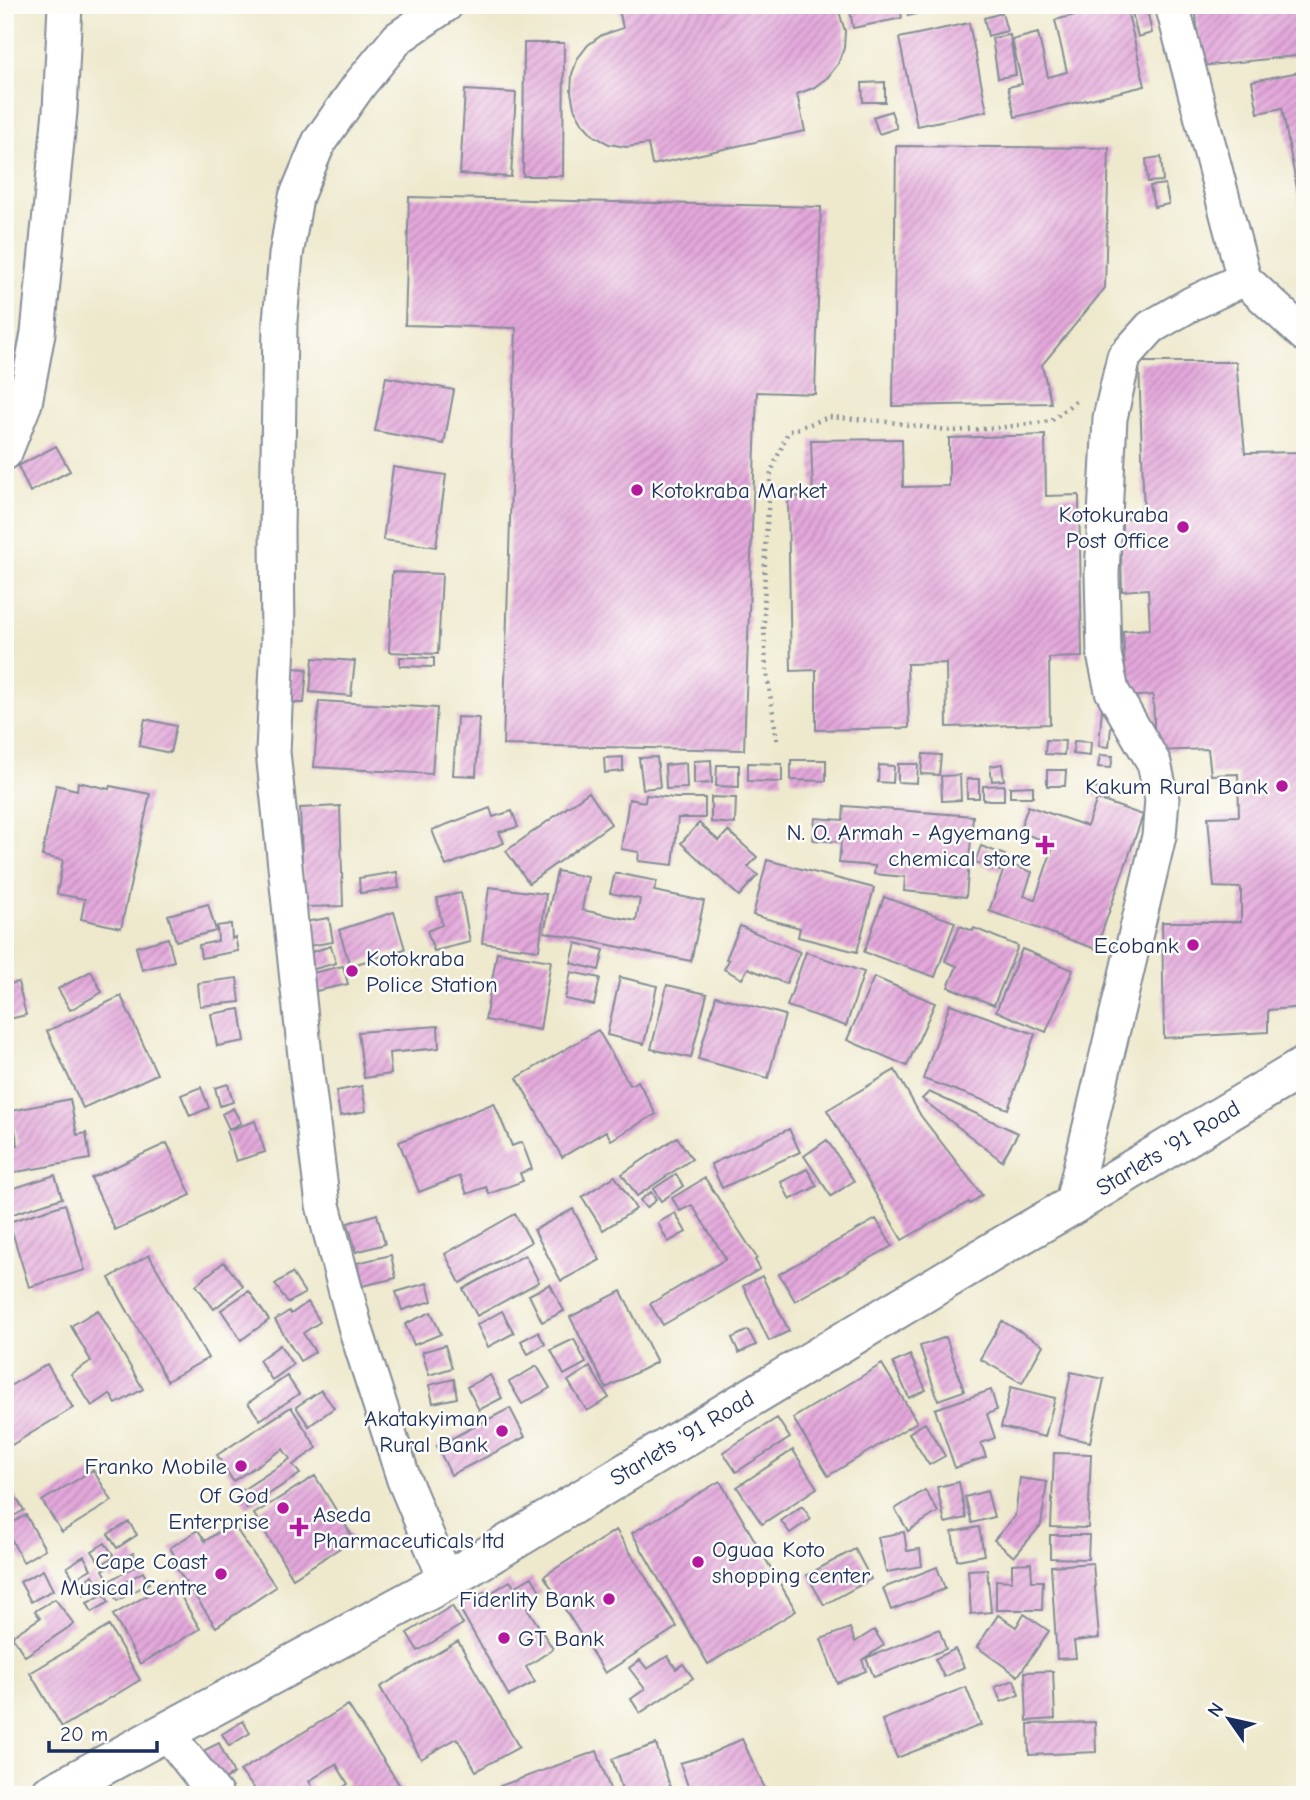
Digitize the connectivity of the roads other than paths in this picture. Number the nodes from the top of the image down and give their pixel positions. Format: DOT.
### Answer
graph roads {
  1 [pos="65,5"];
  2 [pos="446,5"];
  3 [pos="1172,5"];
  4 [pos="1244,279"];
  5 [pos="1305,335"];
  6 [pos="5,453"];
  7 [pos="1305,1066"];
  8 [pos="1071,1206"];
  9 [pos="446,1581"];
  10 [pos="166,1732"];
  11 [pos="49,1795"];
  12 [pos="216,1795"];
  1 -- 6 [label="street"];
  2 -- 9 [label="street"];
  3 -- 4 [label="street"];
  4 -- 5 [label="street"];
  4 -- 8 [label="street"];
  7 -- 8 [label="street, Starlets '91 Road"];
  8 -- 9 [label="street, Starlets '91 Road"];
  9 -- 10 [label="street, Starlets '91 Road"];
  10 -- 11 [label="street, Starlets '91 Road"];
  10 -- 12 [label="street"];
}
